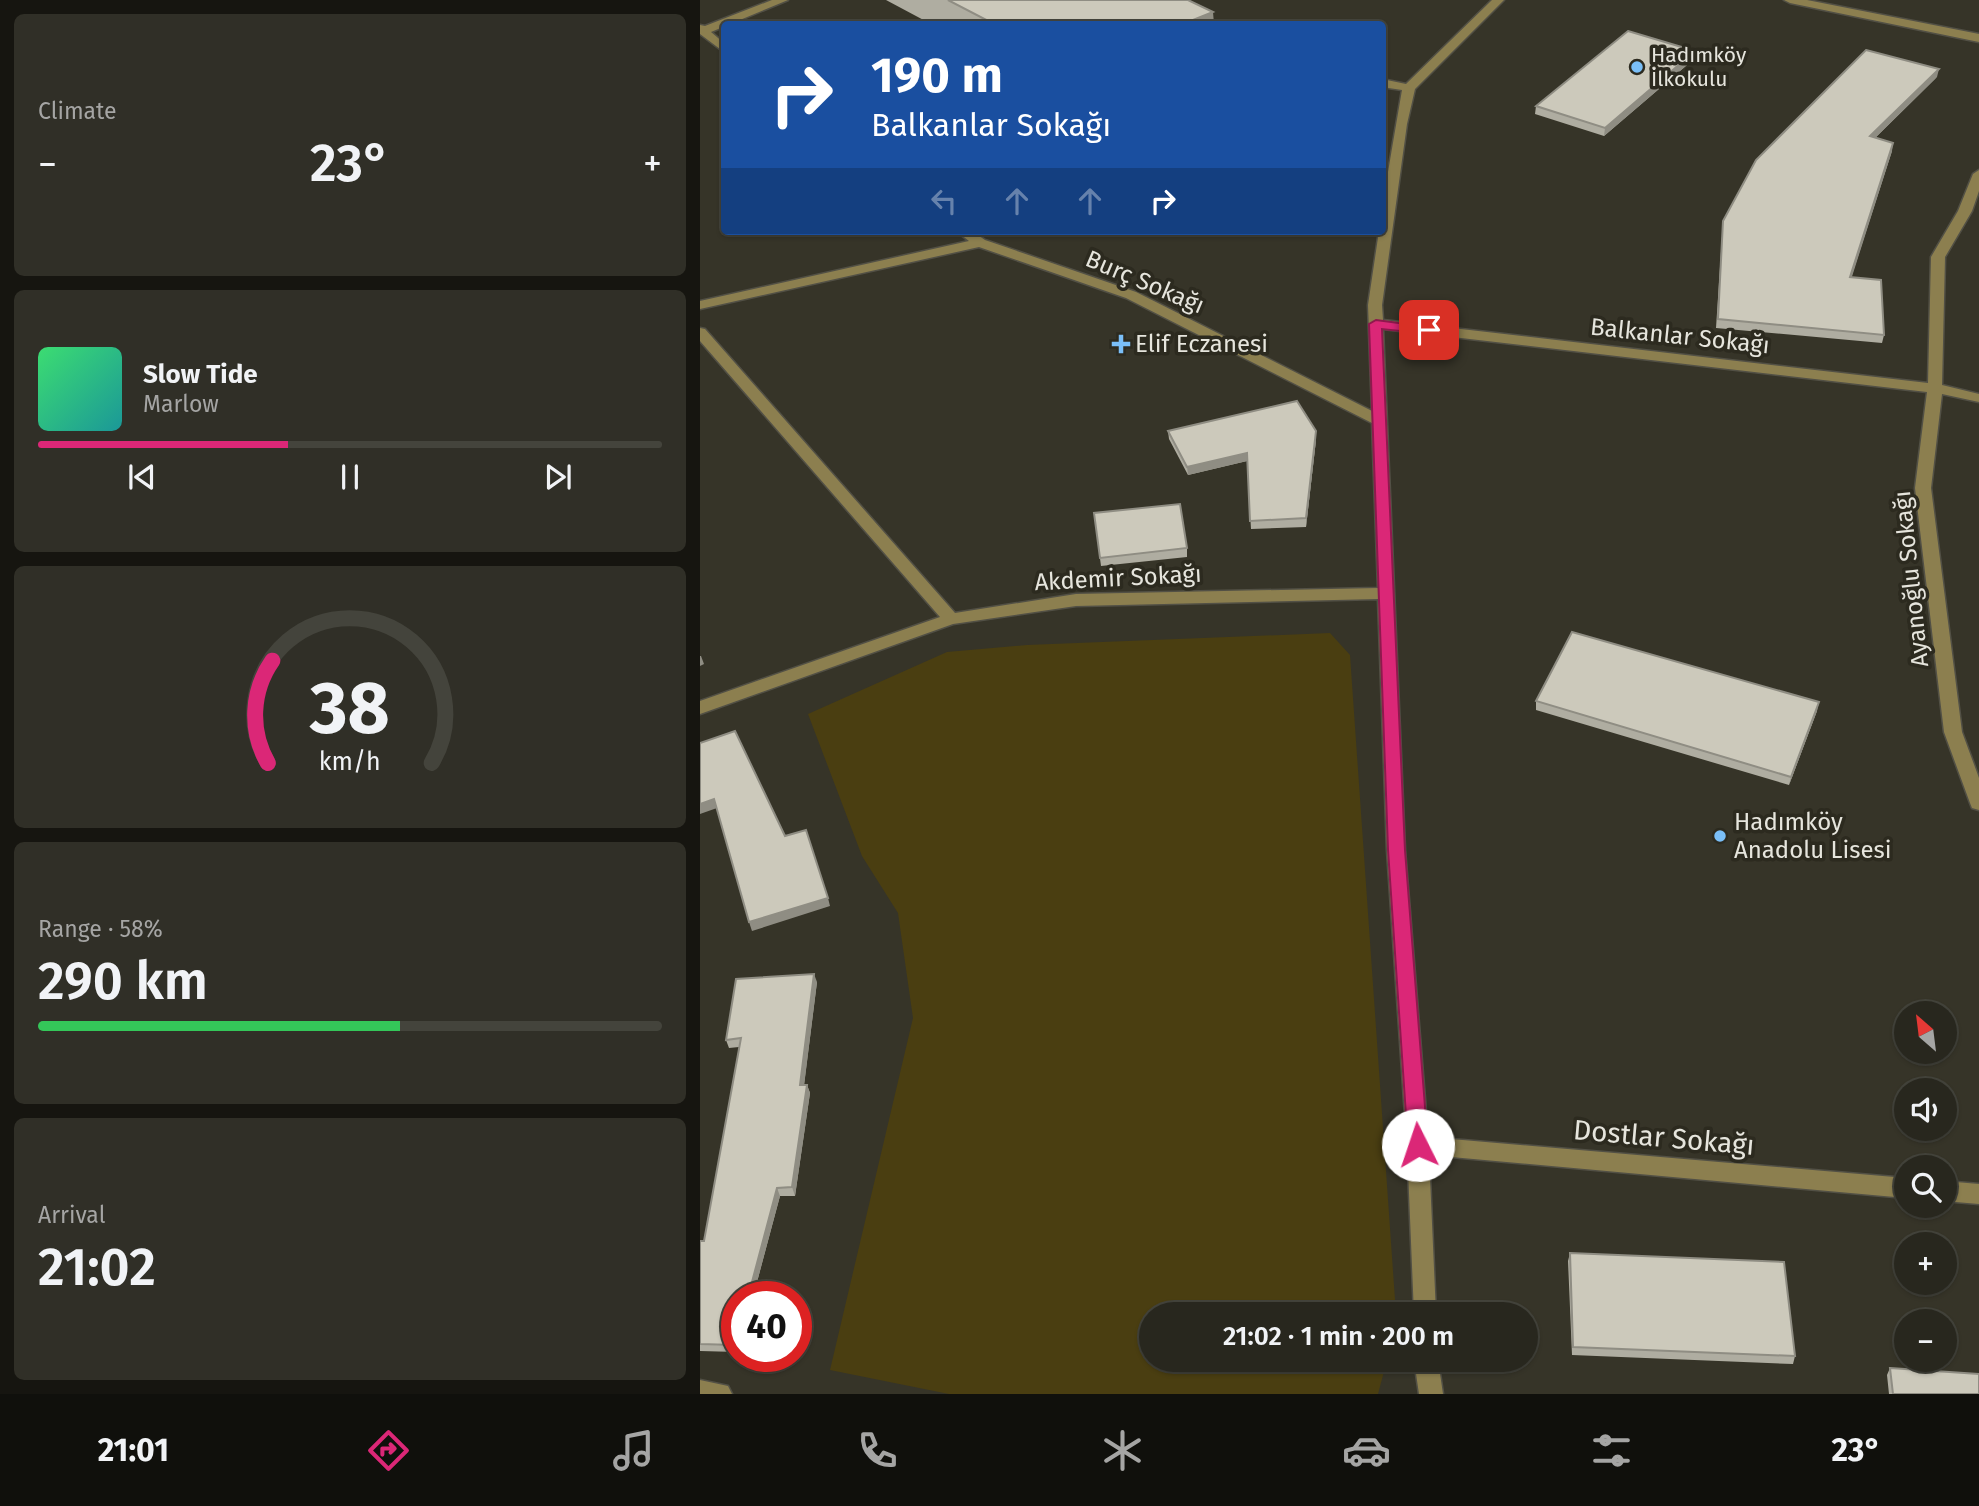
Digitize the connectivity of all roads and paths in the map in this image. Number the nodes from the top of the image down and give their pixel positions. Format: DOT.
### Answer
graph roads {
  1 [pos="782,0"];
  2 [pos="1498,0"];
  3 [pos="1790,0"];
  4 [pos="724,21"];
  5 [pos="721,22"];
  6 [pos="702,29"];
  7 [pos="1979,38"];
  8 [pos="721,46"];
  9 [pos="1386,84"];
  10 [pos="1409,88"];
  11 [pos="1979,174"];
  12 [pos="1386,229"];
  13 [pos="969,235"];
  14 [pos="1385,235"];
  15 [pos="981,243"];
  16 [pos="700,305"];
  17 [pos="1376,324"];
  18 [pos="700,332"];
  19 [pos="1935,388"];
  20 [pos="1979,398"];
  21 [pos="1380,421"];
  22 [pos="1386,593"];
  23 [pos="951,619"];
  24 [pos="700,708"];
  25 [pos="1979,803"];
  26 [pos="1418,1145"];
  27 [pos="1894,1187"];
  28 [pos="1957,1192"];
  29 [pos="1979,1194"];
  30 [pos="1425,1302"];
  31 [pos="1428,1372"];
  32 [pos="700,1391"];
  33 [pos="720,1394"];
  34 [pos="1431,1394"];
  1 -- 4 [label="street"];
  2 -- 10 [label="street"];
  3 -- 7 [label="street"];
  5 -- 6 [label="street"];
  6 -- 8 [label="street"];
  9 -- 10 [label="street"];
  10 -- 12 [label="street"];
  11 -- 19 [label="street, Ayanoğlu Sokağı"];
  13 -- 15 [label="street, Burç Sokağı"];
  14 -- 17 [label="street"];
  15 -- 16 [label="street"];
  15 -- 21 [label="street, Burç Sokağı"];
  17 -- 19 [label="street, Balkanlar Sokağı"];
  17 -- 21 [label="street"];
  18 -- 23 [label="street"];
  19 -- 20 [label="street, Balkanlar Sokağı"];
  19 -- 25 [label="street, Ayanoğlu Sokağı"];
  21 -- 22 [label="street"];
  22 -- 23 [label="street, Akdemir Sokağı"];
  22 -- 26 [label="street"];
  23 -- 24 [label="street, Akdemir Sokağı"];
  26 -- 27 [label="street, Dostlar Sokağı"];
  26 -- 30 [label="street"];
  28 -- 29 [label="street"];
  31 -- 34 [label="street"];
  32 -- 33 [label="street"];
}
